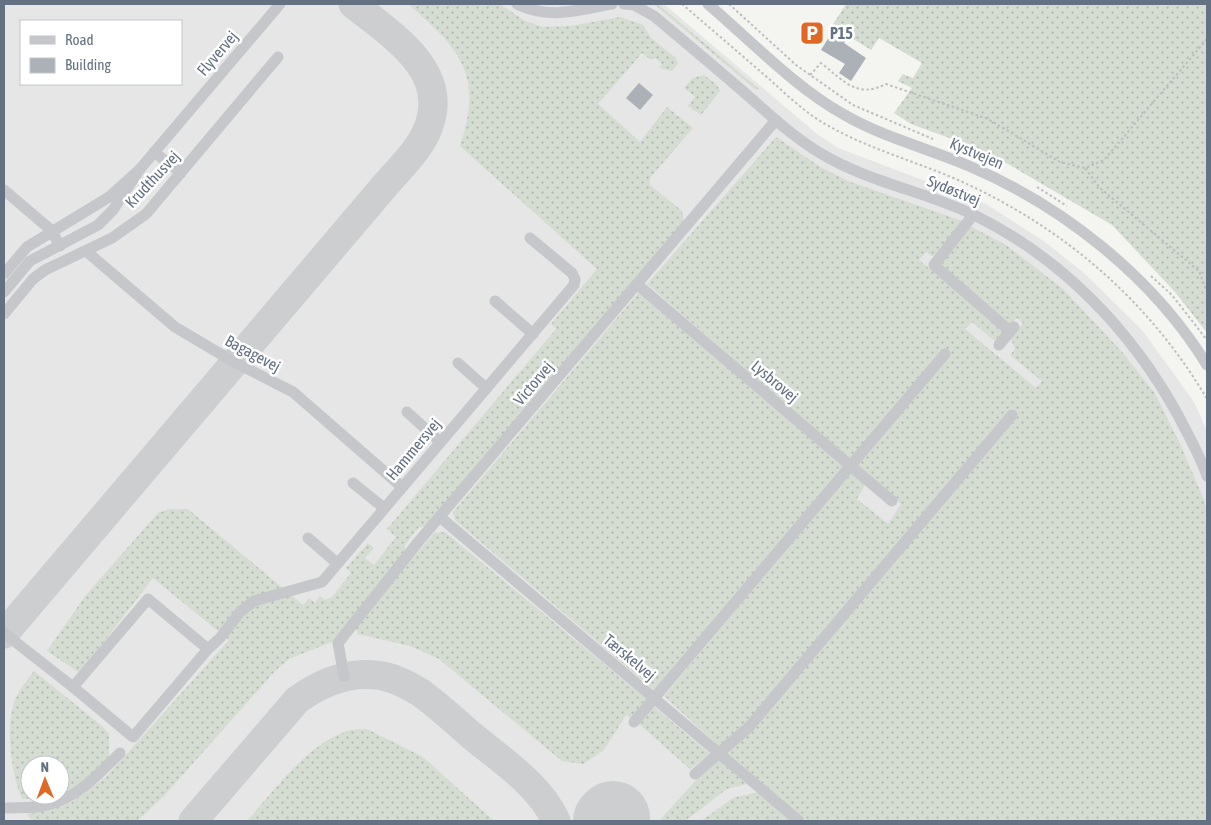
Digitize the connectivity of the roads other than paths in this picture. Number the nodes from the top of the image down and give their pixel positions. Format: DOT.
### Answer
graph roads {
  1 [pos="280,4"];
  2 [pos="517,4"];
  3 [pos="612,4"];
  4 [pos="624,4"];
  5 [pos="708,4"];
  6 [pos="278,57"];
  7 [pos="776,120"];
  8 [pos="154,152"];
  9 [pos="140,169"];
  10 [pos="181,174"];
  11 [pos="4,190"];
  12 [pos="973,215"];
  13 [pos="51,230"];
  14 [pos="530,238"];
  15 [pos="60,246"];
  16 [pos="86,251"];
  17 [pos="4,274"];
  18 [pos="638,285"];
  19 [pos="4,292"];
  20 [pos="495,301"];
  21 [pos="4,314"];
  22 [pos="533,334"];
  23 [pos="999,345"];
  24 [pos="945,354"];
  25 [pos="458,363"];
  26 [pos="1207,365"];
  27 [pos="486,388"];
  28 [pos="407,412"];
  29 [pos="1012,415"];
  30 [pos="440,442"];
  31 [pos="850,466"];
  32 [pos="1207,476"];
  33 [pos="353,483"];
  34 [pos="402,487"];
  35 [pos="892,501"];
  36 [pos="384,508"];
  37 [pos="440,517"];
  38 [pos="308,538"];
  39 [pos="337,563"];
  40 [pos="4,633"];
  41 [pos="208,649"];
  42 [pos="344,676"];
  43 [pos="73,687"];
  44 [pos="654,699"];
  45 [pos="634,722"];
  46 [pos="120,753"];
  47 [pos="718,753"];
  48 [pos="695,774"];
  49 [pos="4,808"];
  50 [pos="799,821"];
  1 -- 8 [label="street, Flyvervej"];
  2 -- 3 [label="street"];
  4 -- 7 [label="street, Sydøstvej"];
  5 -- 26 [label="street, Kystvejen"];
  6 -- 10 [label="street, Krudthusvej"];
  7 -- 12 [label="street, Sydøstvej"];
  7 -- 18 [label="street, Victorvej"];
  8 -- 9 [label="street, Flyvervej"];
  8 -- 10 [label="street"];
  9 -- 13 [label="street"];
  9 -- 15 [label="street"];
  10 -- 16 [label="street, Krudthusvej"];
  11 -- 13 [label="street"];
  12 -- 23 [label="street"];
  12 -- 32 [label="street, Sydøstvej"];
  13 -- 15 [label="street"];
  13 -- 17 [label="street"];
  14 -- 22 [label="street, Hammersvej"];
  15 -- 19 [label="street"];
  16 -- 21 [label="street, Krudthusvej"];
  16 -- 34 [label="street, Bagagevej"];
  18 -- 31 [label="street, Lysbrovej"];
  18 -- 37 [label="street, Victorvej"];
  20 -- 22 [label="street"];
  22 -- 27 [label="street, Hammersvej"];
  24 -- 31 [label="street"];
  25 -- 27 [label="street"];
  27 -- 30 [label="street, Hammersvej"];
  28 -- 30 [label="street"];
  29 -- 47 [label="street"];
  30 -- 34 [label="street, Hammersvej"];
  31 -- 35 [label="street, Lysbrovej"];
  31 -- 44 [label="street"];
  33 -- 36 [label="street"];
  34 -- 36 [label="street, Hammersvej"];
  36 -- 39 [label="street, Hammersvej"];
  37 -- 42 [label="street, Victorvej"];
  37 -- 44 [label="street, Tærskelvej"];
  38 -- 39 [label="street"];
  39 -- 41 [label="street, Hammersvej"];
  40 -- 43 [label="street"];
  41 -- 43 [label="street, Hammersvej"];
  41 -- 43 [label="street"];
  44 -- 45 [label="street"];
  44 -- 47 [label="street, Tærskelvej"];
  46 -- 49 [label="street"];
  47 -- 48 [label="street"];
  47 -- 50 [label="street, Tærskelvej"];
}
